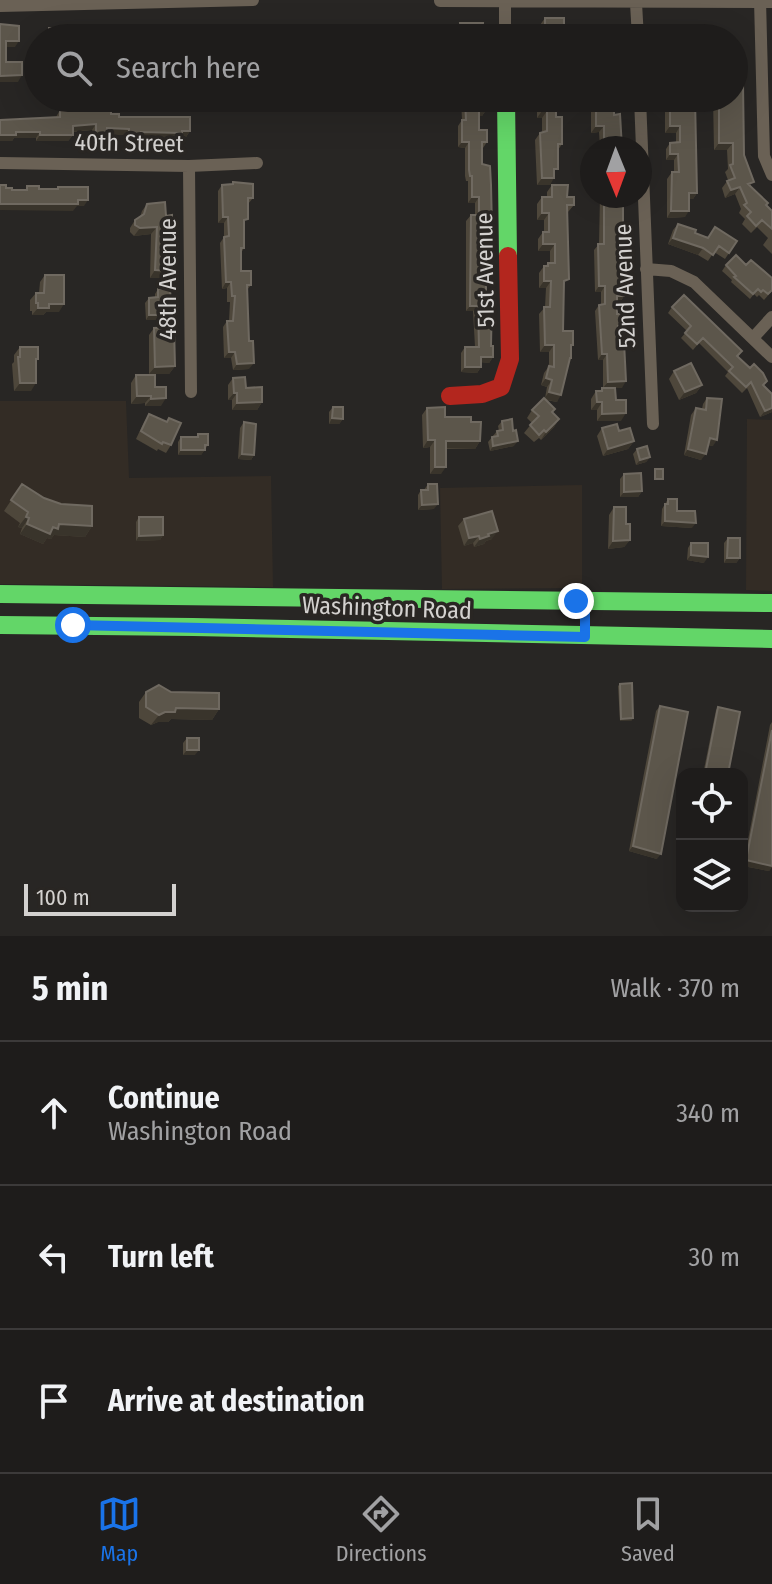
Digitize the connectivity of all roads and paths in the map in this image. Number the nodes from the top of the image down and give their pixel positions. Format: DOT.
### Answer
graph roads {
  1 [pos="253,0"];
  2 [pos="440,1"];
  3 [pos="505,1"];
  4 [pos="764,2"];
  5 [pos="636,3"];
  6 [pos="0,6"];
  7 [pos="505,24"];
  8 [pos="637,24"];
  9 [pos="506,112"];
  10 [pos="640,112"];
  11 [pos="0,163"];
  12 [pos="257,163"];
  13 [pos="189,166"];
  14 [pos="772,175"];
  15 [pos="646,269"];
  16 [pos="772,317"];
  17 [pos="753,338"];
  18 [pos="772,357"];
  19 [pos="191,392"];
  20 [pos="450,396"];
  21 [pos="653,424"];
  22 [pos="0,594"];
  23 [pos="585,601"];
  24 [pos="772,603"];
  25 [pos="4,626"];
  26 [pos="585,637"];
  27 [pos="772,639"];
  1 -- 6 [label="street"];
  2 -- 3 [label="street"];
  3 -- 5 [label="street"];
  3 -- 7 [label="street"];
  4 -- 5 [label="street"];
  4 -- 14 [label="street"];
  5 -- 8 [label="street"];
  9 -- 20 [label="main road, 51st Avenue"];
  10 -- 15 [label="street, 52nd Avenue"];
  11 -- 13 [label="street, 40th Street"];
  12 -- 13 [label="street, 40th Street"];
  13 -- 19 [label="street, 48th Avenue"];
  15 -- 17 [label="street"];
  15 -- 21 [label="street, 52nd Avenue"];
  16 -- 17 [label="street"];
  17 -- 18 [label="street"];
  22 -- 23 [label="main road, Washington Road"];
  23 -- 24 [label="main road, Washington Road"];
  23 -- 26 [label="main road"];
  25 -- 26 [label="main road, Washington Road"];
  26 -- 27 [label="main road, Washington Road"];
}
